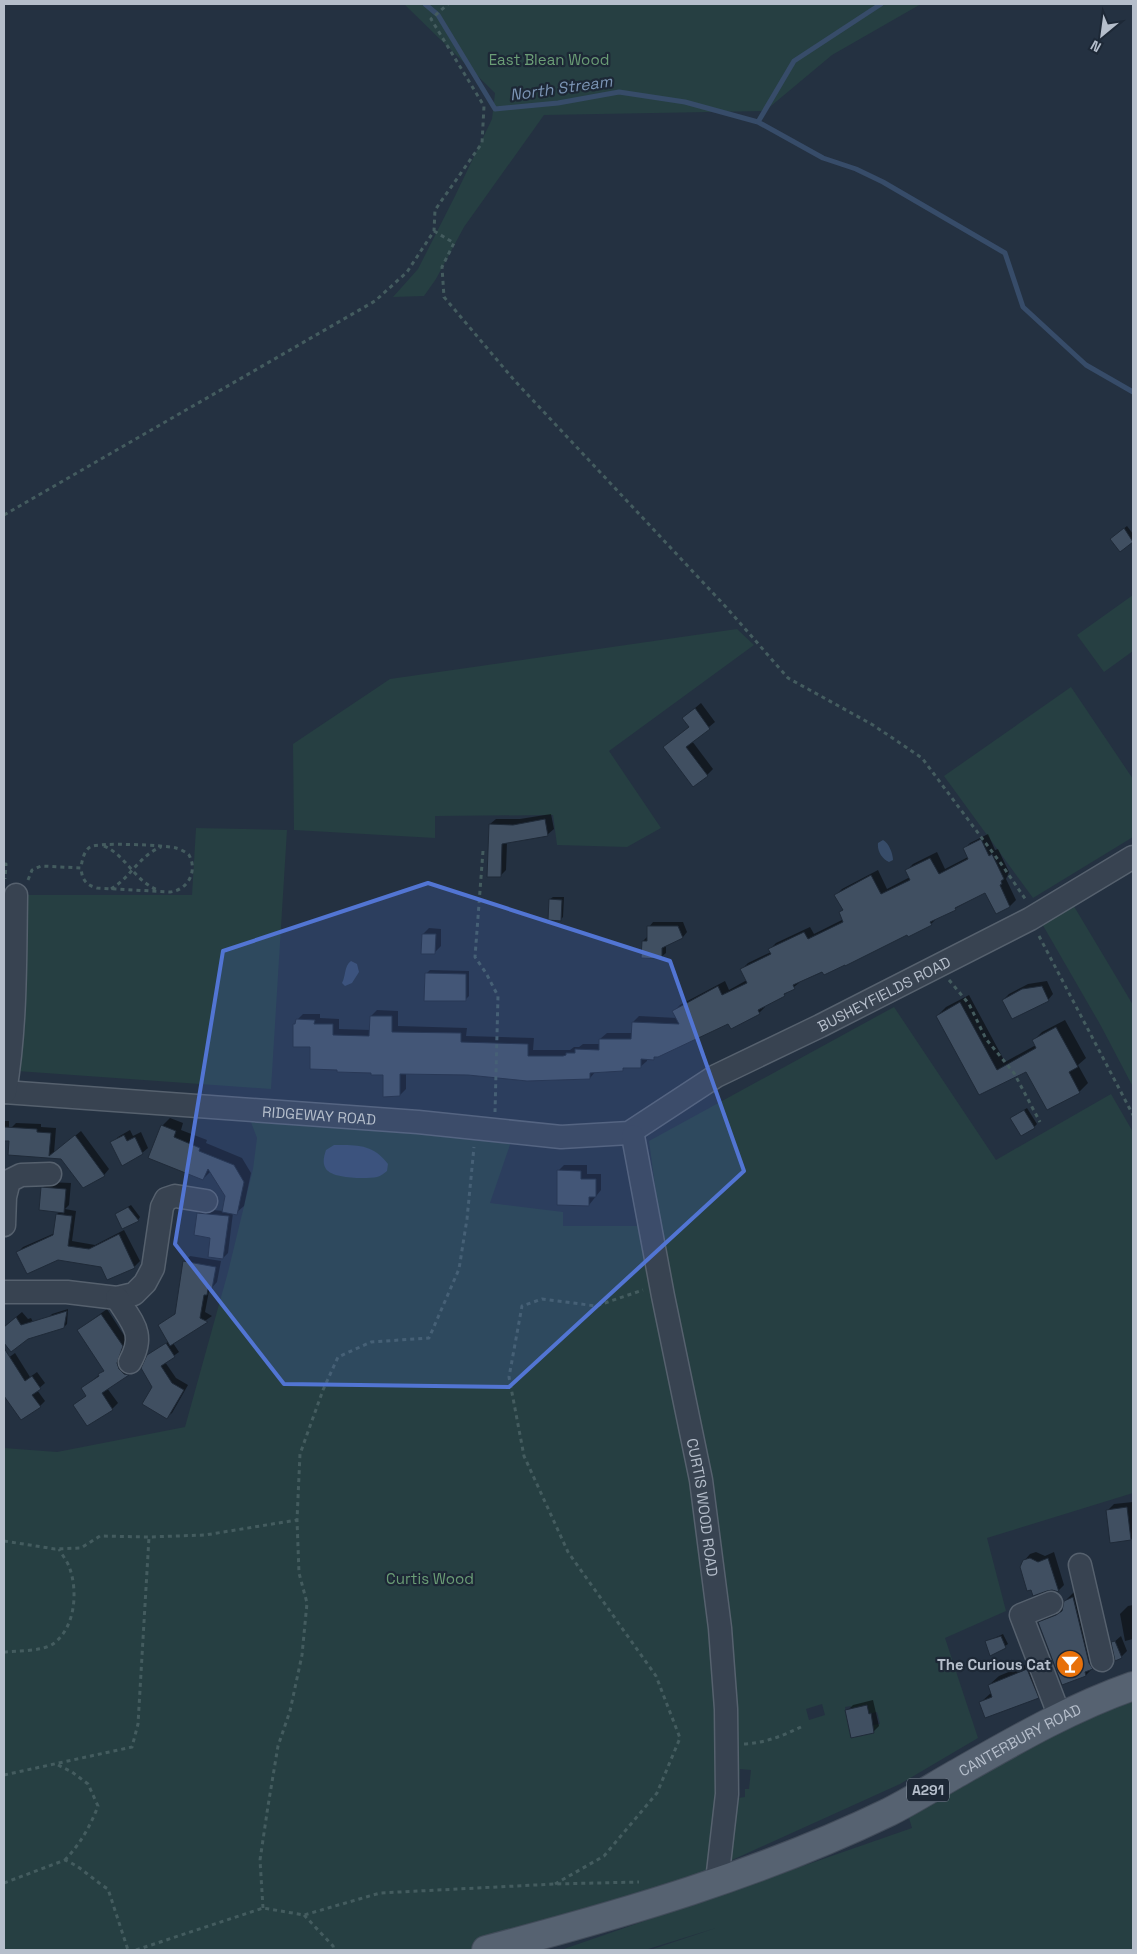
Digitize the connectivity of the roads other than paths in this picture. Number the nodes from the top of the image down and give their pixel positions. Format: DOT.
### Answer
graph roads {
  1 [pos="1133,858"];
  2 [pos="16,895"];
  3 [pos="7,1032"];
  4 [pos="4,1092"];
  5 [pos="632,1134"];
  6 [pos="50,1174"];
  7 [pos="206,1201"];
  8 [pos="4,1225"];
  9 [pos="4,1292"];
  10 [pos="117,1298"];
  11 [pos="130,1362"];
  12 [pos="1080,1565"];
  13 [pos="1051,1603"];
  14 [pos="1124,1689"];
  15 [pos="1060,1717"];
  16 [pos="717,1881"];
  17 [pos="486,1950"];
  1 -- 5 [label="street, BUSHEYFIELDS ROAD"];
  2 -- 3 [label="street"];
  3 -- 4 [label="street"];
  4 -- 5 [label="street, RIDGEWAY ROAD"];
  5 -- 16 [label="street, CURTIS WOOD ROAD"];
  6 -- 8 [label="street"];
  7 -- 10 [label="street"];
  9 -- 10 [label="street"];
  10 -- 11 [label="street"];
  12 -- 14 [label="street"];
  13 -- 15 [label="street"];
  14 -- 15 [label="main road, CANTERBURY ROAD / A291"];
  15 -- 16 [label="main road, CANTERBURY ROAD / A291"];
  16 -- 17 [label="main road, A291"];
}
